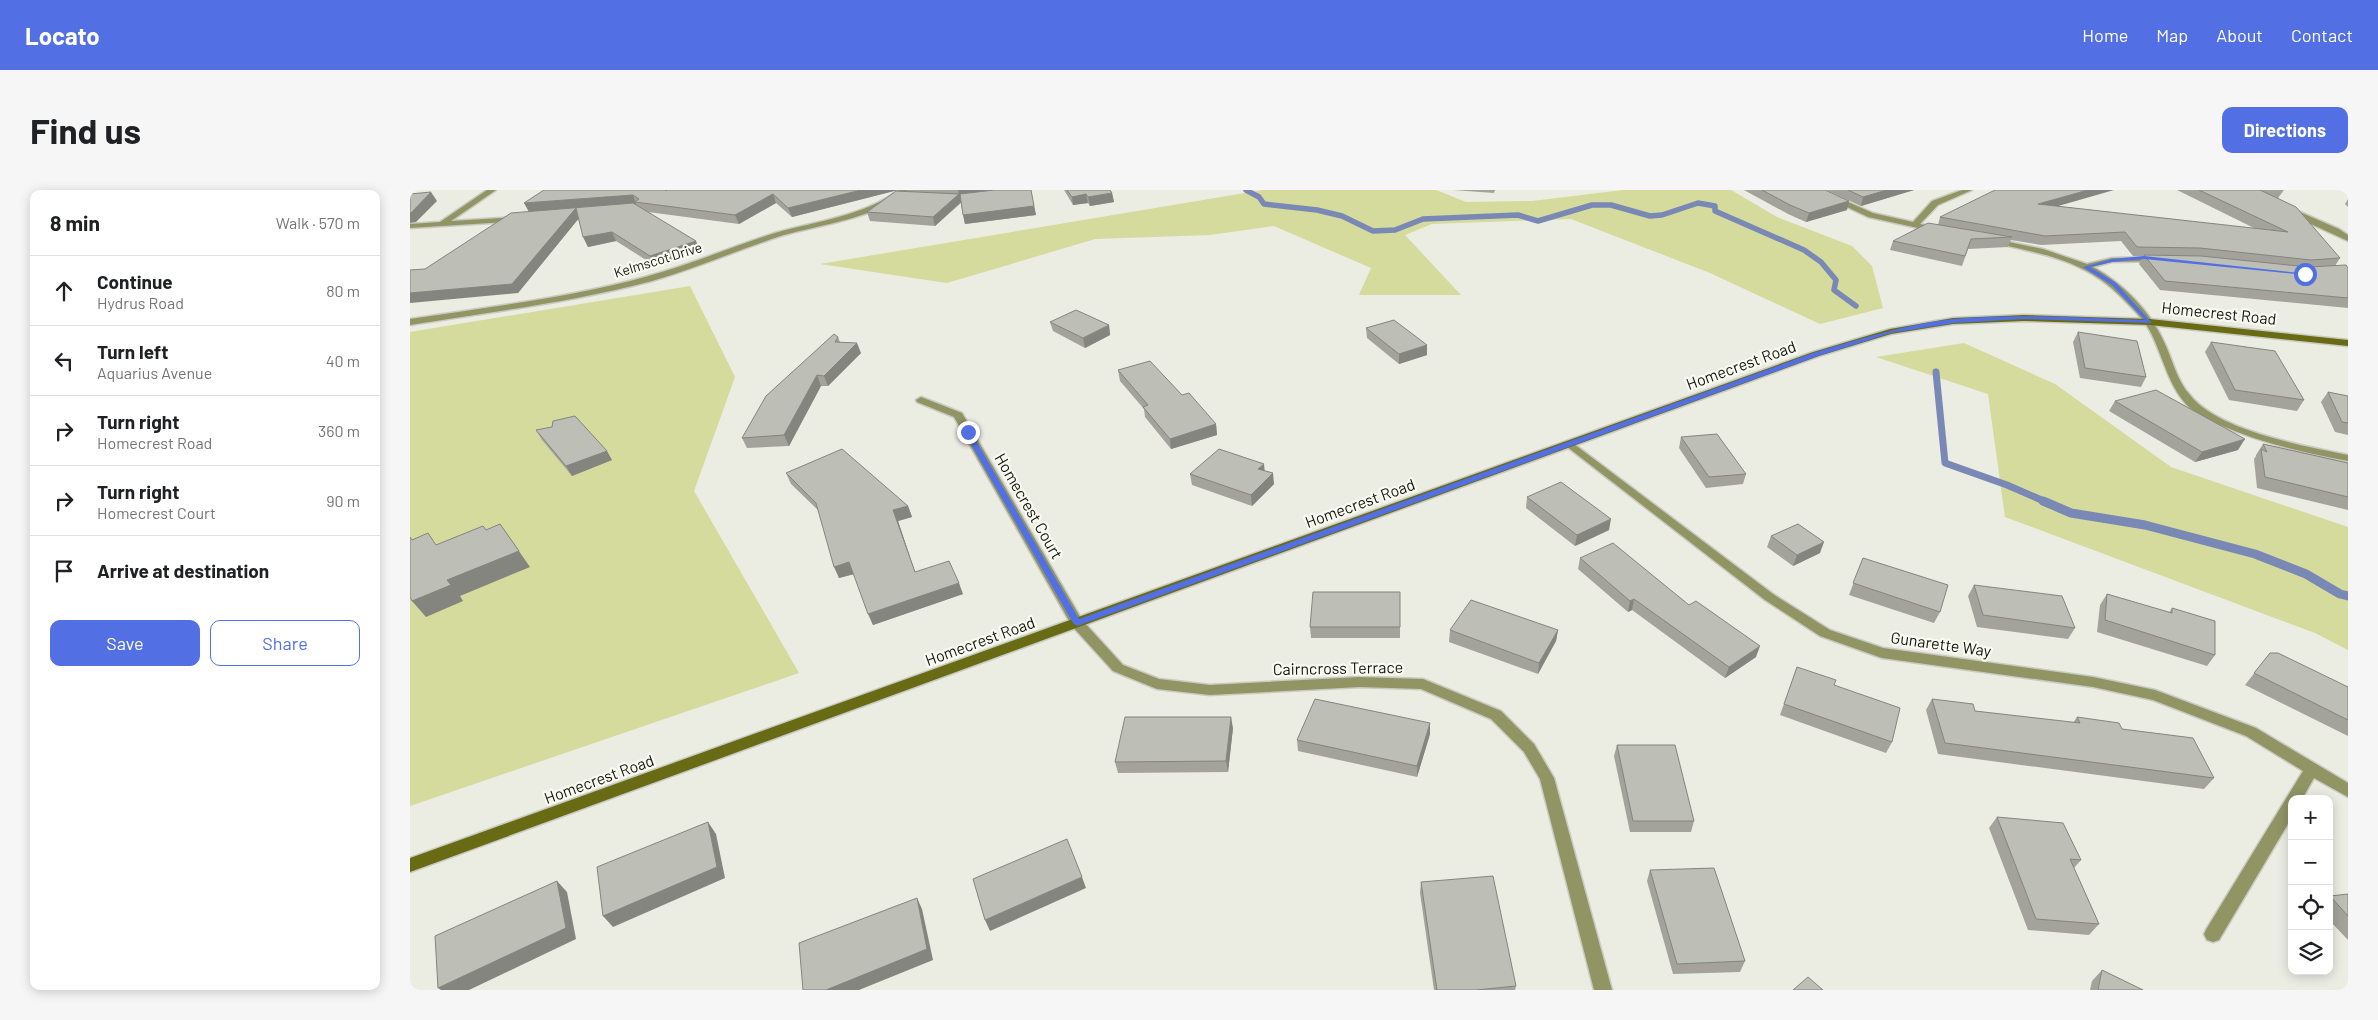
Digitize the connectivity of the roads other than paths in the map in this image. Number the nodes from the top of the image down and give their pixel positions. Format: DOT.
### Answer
graph roads {
  1 [pos="492,190"];
  2 [pos="1815,190"];
  3 [pos="1968,190"];
  4 [pos="903,194"];
  5 [pos="2285,209"];
  6 [pos="528,218"];
  7 [pos="443,223"];
  8 [pos="410,226"];
  9 [pos="1914,226"];
  10 [pos="1942,231"];
  11 [pos="1979,238"];
  12 [pos="2348,239"];
  13 [pos="2172,259"];
  14 [pos="2086,267"];
  15 [pos="410,322"];
  16 [pos="2150,322"];
  17 [pos="2348,343"];
  18 [pos="921,400"];
  19 [pos="1570,444"];
  20 [pos="2348,458"];
  21 [pos="1077,623"];
  22 [pos="2312,769"];
  23 [pos="2348,791"];
  24 [pos="2296,795"];
  25 [pos="2288,810"];
  26 [pos="410,865"];
  27 [pos="2213,934"];
  28 [pos="1603,990"];
  1 -- 7 [label="street"];
  2 -- 9 [label="street"];
  3 -- 9 [label="street"];
  4 -- 15 [label="street, Kelmscot Drive"];
  5 -- 12 [label="street"];
  6 -- 7 [label="street"];
  7 -- 8 [label="street"];
  9 -- 10 [label="street"];
  11 -- 14 [label="street"];
  13 -- 14 [label="street"];
  14 -- 16 [label="street"];
  16 -- 17 [label="street, Homecrest Road"];
  16 -- 19 [label="street, Homecrest Road"];
  16 -- 20 [label="street"];
  18 -- 21 [label="street, Homecrest Court"];
  19 -- 21 [label="street, Homecrest Road"];
  19 -- 22 [label="street, Gunarette Way"];
  21 -- 26 [label="street, Homecrest Road"];
  21 -- 28 [label="street, Cairncross Terrace"];
  22 -- 23 [label="street, Gunarette Way"];
  22 -- 24 [label="street"];
  25 -- 27 [label="street"];
}
